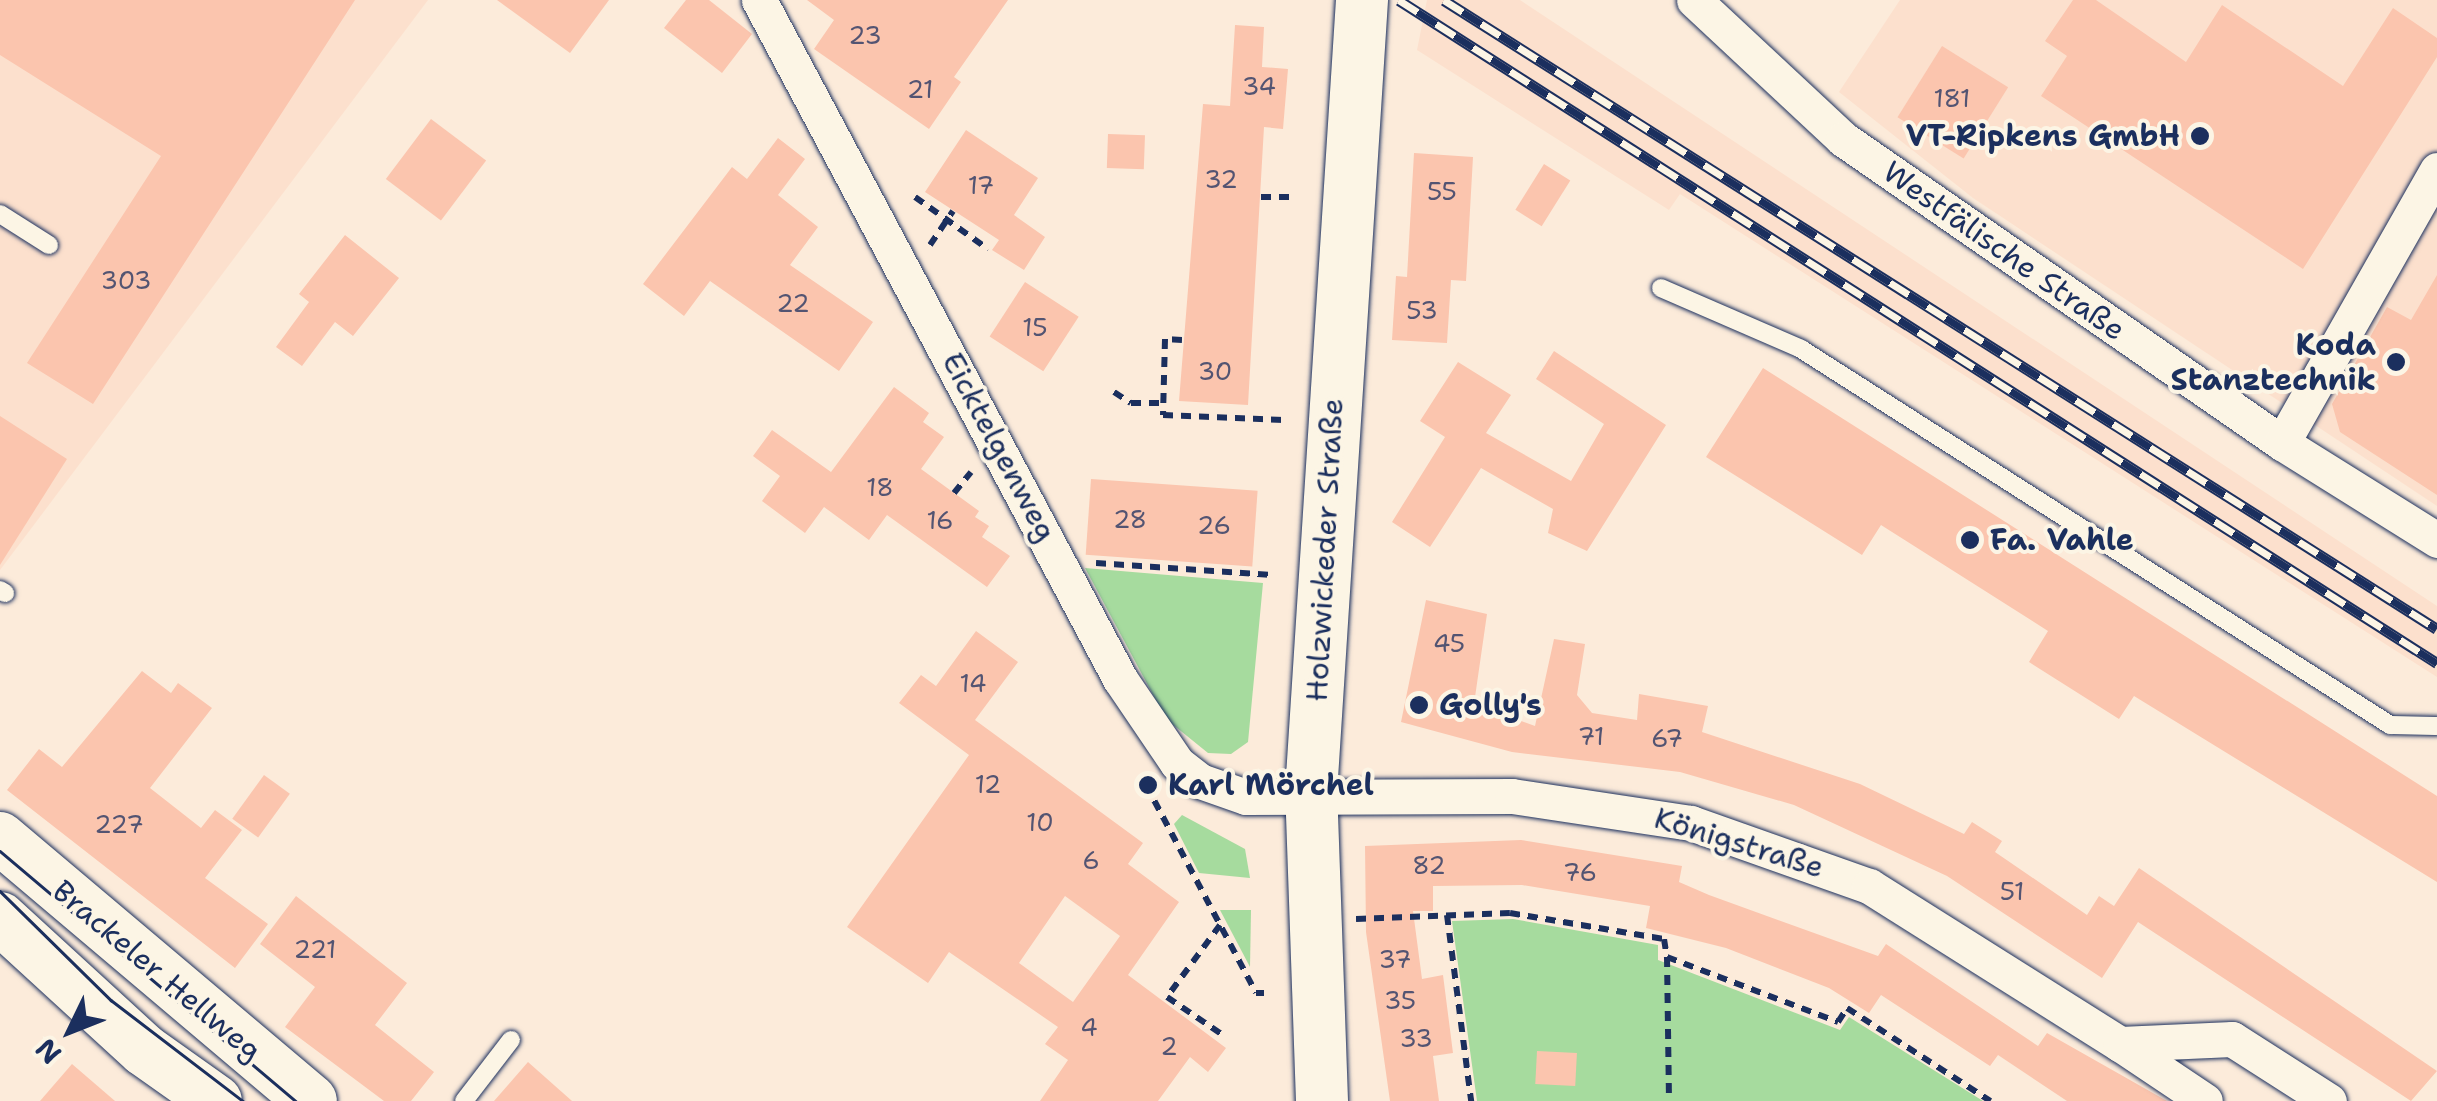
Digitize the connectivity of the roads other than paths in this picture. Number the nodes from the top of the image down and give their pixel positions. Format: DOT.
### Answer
graph roads {
  1 [pos="759,0"];
  2 [pos="1362,0"];
  3 [pos="1694,0"];
  4 [pos="2437,170"];
  5 [pos="0,214"];
  6 [pos="49,244"];
  7 [pos="1661,288"];
  8 [pos="2282,443"];
  9 [pos="2437,540"];
  10 [pos="2437,726"];
  11 [pos="1311,793"];
  12 [pos="1,840"];
  13 [pos="0,918"];
  14 [pos="511,1040"];
  15 [pos="2120,1044"];
  16 [pos="216,1101"];
  17 [pos="312,1101"];
  18 [pos="464,1101"];
  19 [pos="1322,1101"];
  20 [pos="2205,1101"];
  21 [pos="2330,1101"];
  1 -- 11 [label="street, Eicktelgenweg"];
  2 -- 11 [label="main road, Holzwickeder Straße"];
  3 -- 8 [label="street, Westfälische Straße"];
  4 -- 8 [label="street"];
  5 -- 6 [label="lane"];
  7 -- 10 [label="lane"];
  8 -- 9 [label="street, Westfälische Straße"];
  11 -- 15 [label="street, Königstraße"];
  11 -- 19 [label="main road, Holzwickeder Straße"];
  12 -- 17 [label="main road, Brackeler Hellweg"];
  13 -- 16 [label="main road, Brackeler Hellweg"];
  14 -- 18 [label="lane"];
  15 -- 20 [label="street, Königstraße"];
  15 -- 21 [label="street"];
}
